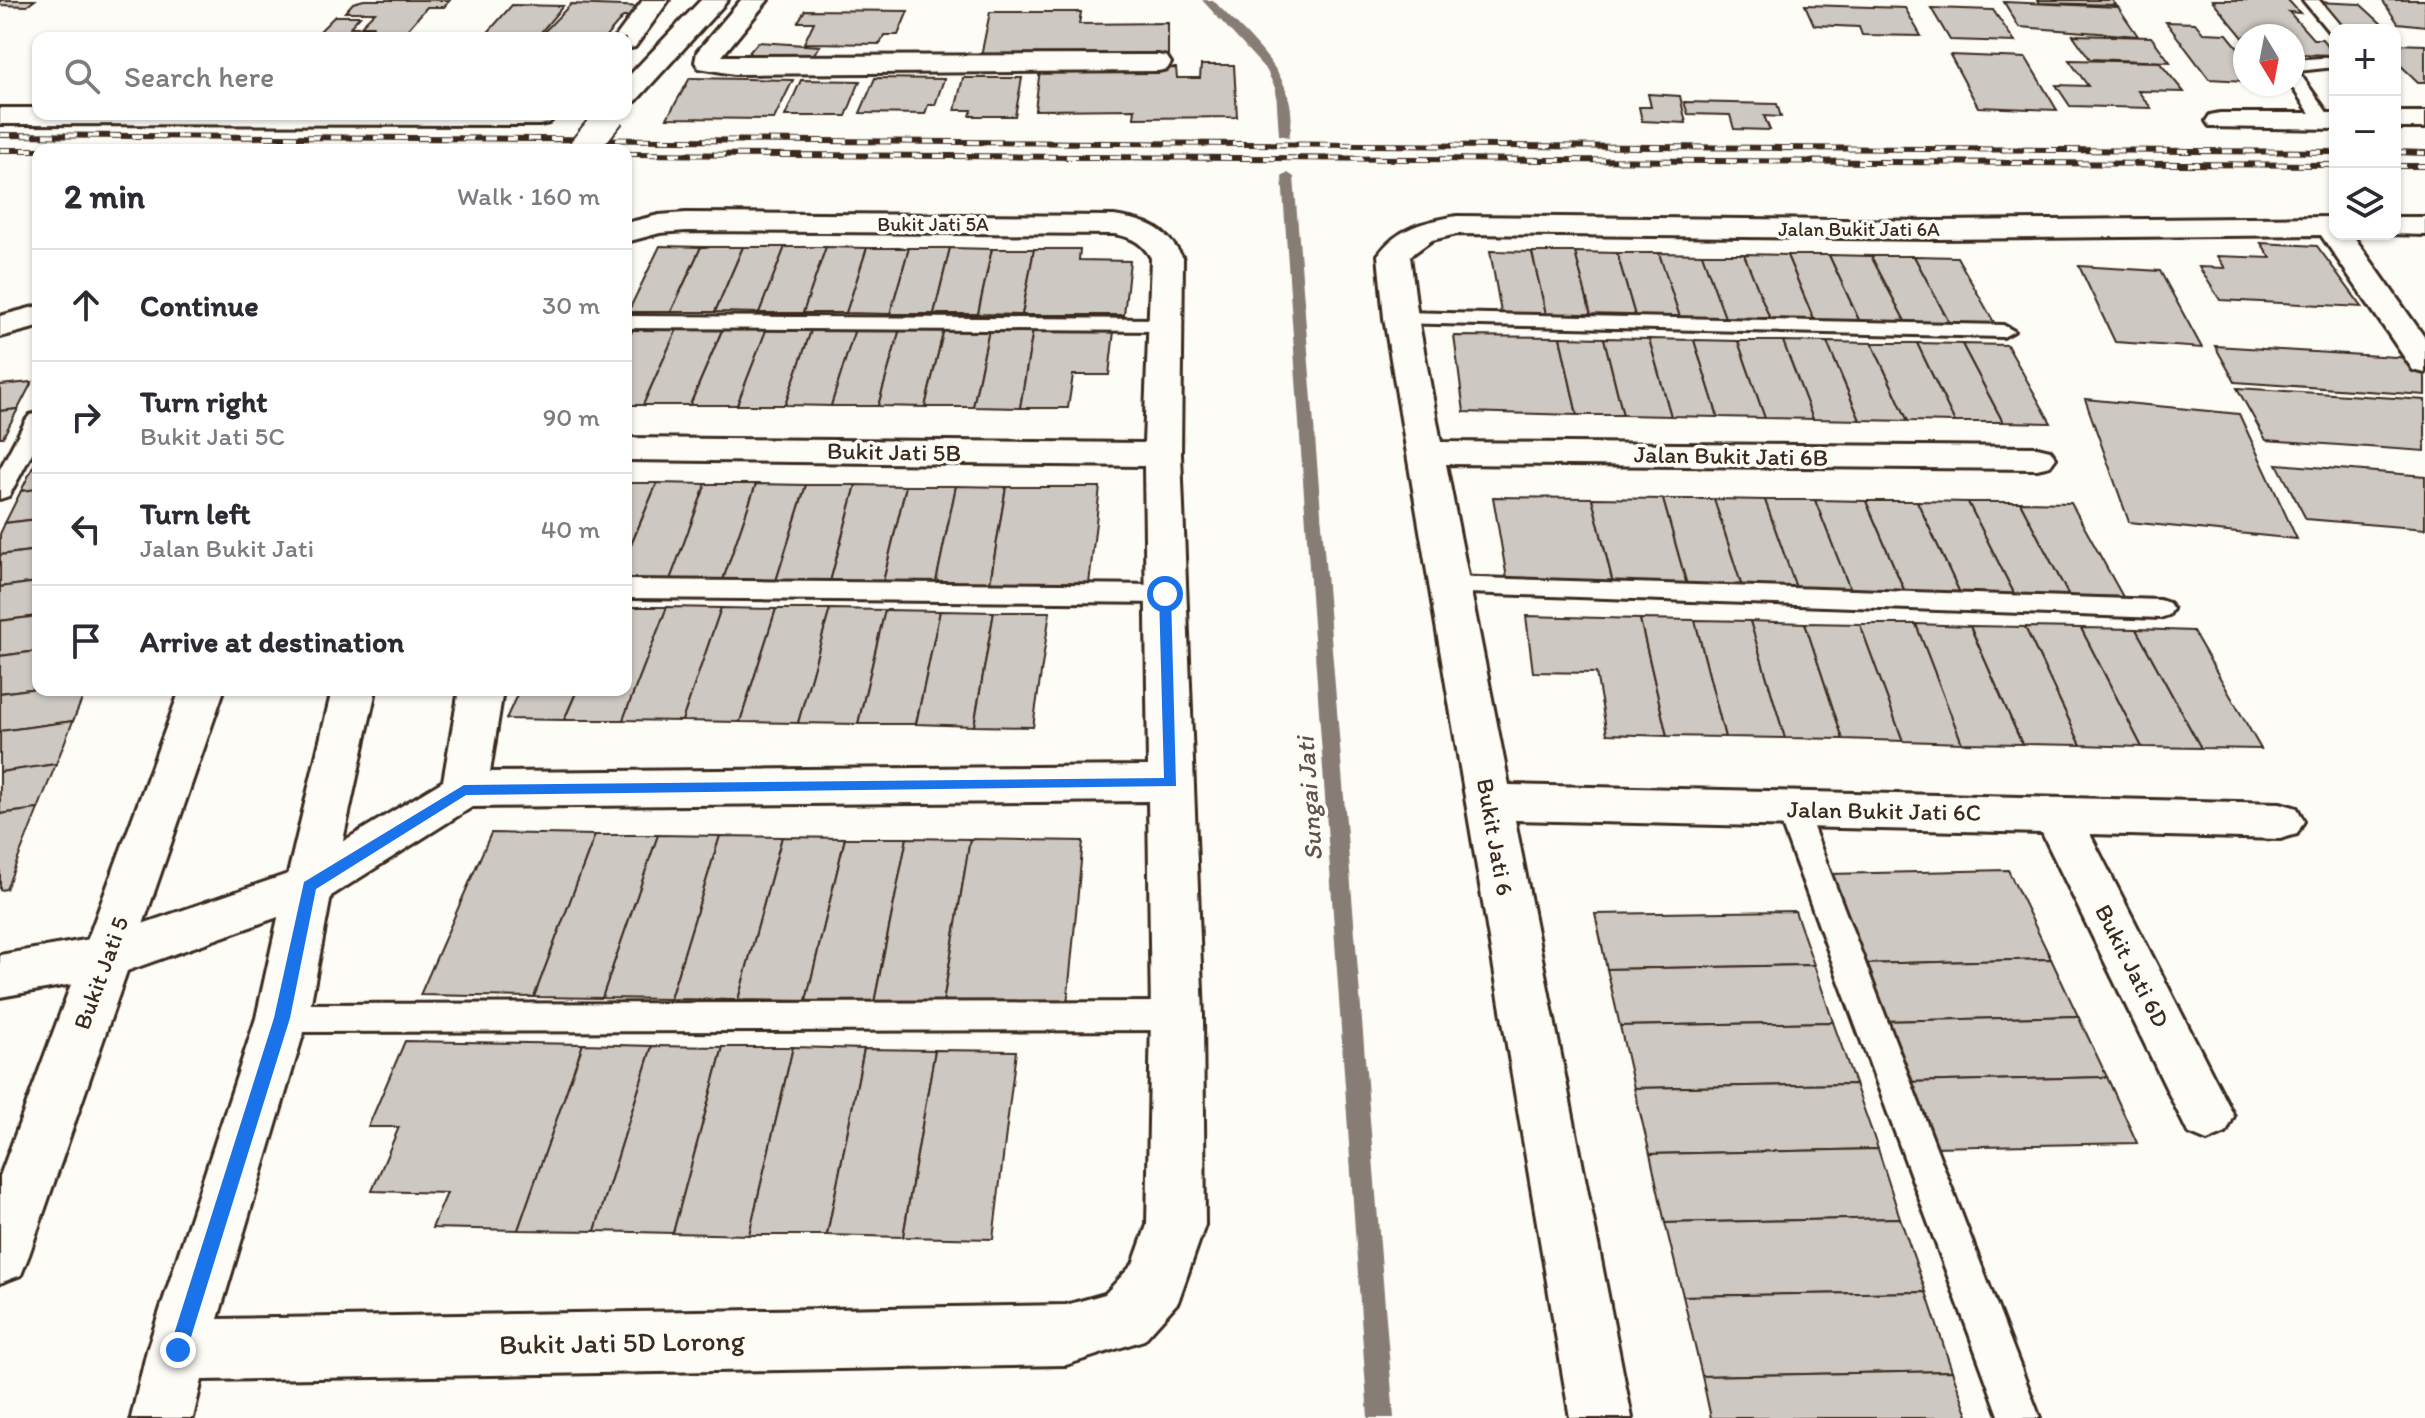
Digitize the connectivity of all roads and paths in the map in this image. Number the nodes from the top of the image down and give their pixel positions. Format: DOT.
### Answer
graph roads {
  1 [pos="656,0"];
  2 [pos="715,0"];
  3 [pos="755,0"];
  4 [pos="2311,0"];
  5 [pos="2331,24"];
  6 [pos="632,33"];
  7 [pos="2329,62"];
  8 [pos="1158,63"];
  9 [pos="2305,63"];
  10 [pos="632,89"];
  11 [pos="2305,90"];
  12 [pos="0,116"];
  13 [pos="32,116"];
  14 [pos="606,120"];
  15 [pos="2329,120"];
  16 [pos="2401,120"];
  17 [pos="2425,120"];
  18 [pos="2220,121"];
  19 [pos="2329,121"];
  20 [pos="587,144"];
  21 [pos="2401,226"];
  22 [pos="2425,226"];
  23 [pos="2329,230"];
  24 [pos="632,231"];
  25 [pos="2341,240"];
  26 [pos="1394,255"];
  27 [pos="1167,258"];
  28 [pos="32,318"];
  29 [pos="1401,318"];
  30 [pos="632,322"];
  31 [pos="1165,325"];
  32 [pos="0,327"];
  33 [pos="2003,331"];
  34 [pos="2425,363"];
  35 [pos="32,431"];
  36 [pos="632,449"];
  37 [pos="1425,453"];
  38 [pos="1162,455"];
  39 [pos="2037,458"];
  40 [pos="0,491"];
  41 [pos="1449,586"];
  42 [pos="632,589"];
  43 [pos="1165,594"];
  44 [pos="2160,609"];
  45 [pos="200,696"];
  46 [pos="353,696"];
  47 [pos="480,696"];
  48 [pos="1171,783"];
  49 [pos="464,790"];
  50 [pos="1489,802"];
  51 [pos="1791,809"];
  52 [pos="2057,815"];
  53 [pos="2280,821"];
  54 [pos="309,886"];
  55 [pos="107,957"];
  56 [pos="0,976"];
  57 [pos="1177,1016"];
  58 [pos="282,1018"];
  59 [pos="2207,1116"];
  60 [pos="0,1255"];
  61 [pos="178,1350"];
  62 [pos="162,1418"];
  63 [pos="1601,1418"];
  64 [pos="2020,1418"];
  1 -- 6 [label="street"];
  2 -- 10 [label="street"];
  3 -- 8 [label="street"];
  4 -- 5 [label="lane"];
  7 -- 9 [label="lane"];
  11 -- 15 [label="lane"];
  12 -- 13 [label="street"];
  14 -- 20 [label="street, bridge"];
  16 -- 17 [label="street"];
  18 -- 19 [label="street"];
  21 -- 22 [label="street"];
  23 -- 26 [label="street, Jalan Bukit Jati 6A"];
  24 -- 27 [label="street, Bukit Jati 5A"];
  25 -- 34 [label="street"];
  26 -- 29 [label="street, Bukit Jati 6"];
  27 -- 31 [label="street, Bukit Jati 5D Lorong"];
  28 -- 32 [label="street"];
  29 -- 33 [label="lane"];
  29 -- 37 [label="street, Bukit Jati 6"];
  30 -- 31 [label="lane"];
  31 -- 38 [label="street, Bukit Jati 5D Lorong"];
  35 -- 40 [label="lane"];
  36 -- 38 [label="street, Bukit Jati 5B"];
  37 -- 39 [label="street, Jalan Bukit Jati 6B"];
  37 -- 41 [label="street, Bukit Jati 6"];
  38 -- 43 [label="street, Bukit Jati 5D Lorong"];
  41 -- 44 [label="lane"];
  41 -- 50 [label="street, Bukit Jati 6"];
  42 -- 43 [label="lane"];
  43 -- 48 [label="street, Bukit Jati 5D Lorong"];
  45 -- 55 [label="street, Bukit Jati 5"];
  46 -- 54 [label="street"];
  47 -- 49 [label="street"];
  48 -- 49 [label="street"];
  48 -- 57 [label="street, Bukit Jati 5D Lorong"];
  49 -- 54 [label="street"];
  50 -- 51 [label="street, Jalan Bukit Jati 6C"];
  50 -- 63 [label="street, Bukit Jati 6"];
  51 -- 52 [label="street, Jalan Bukit Jati 6C"];
  51 -- 64 [label="lane"];
  52 -- 53 [label="street, Jalan Bukit Jati 6C"];
  52 -- 59 [label="street, Bukit Jati 6D"];
  54 -- 55 [label="street"];
  54 -- 58 [label="street"];
  55 -- 56 [label="street"];
  55 -- 60 [label="street, Bukit Jati 5"];
  57 -- 58 [label="lane"];
  57 -- 61 [label="street, Bukit Jati 5D Lorong"];
  58 -- 61 [label="street"];
  61 -- 62 [label="street"];
}
